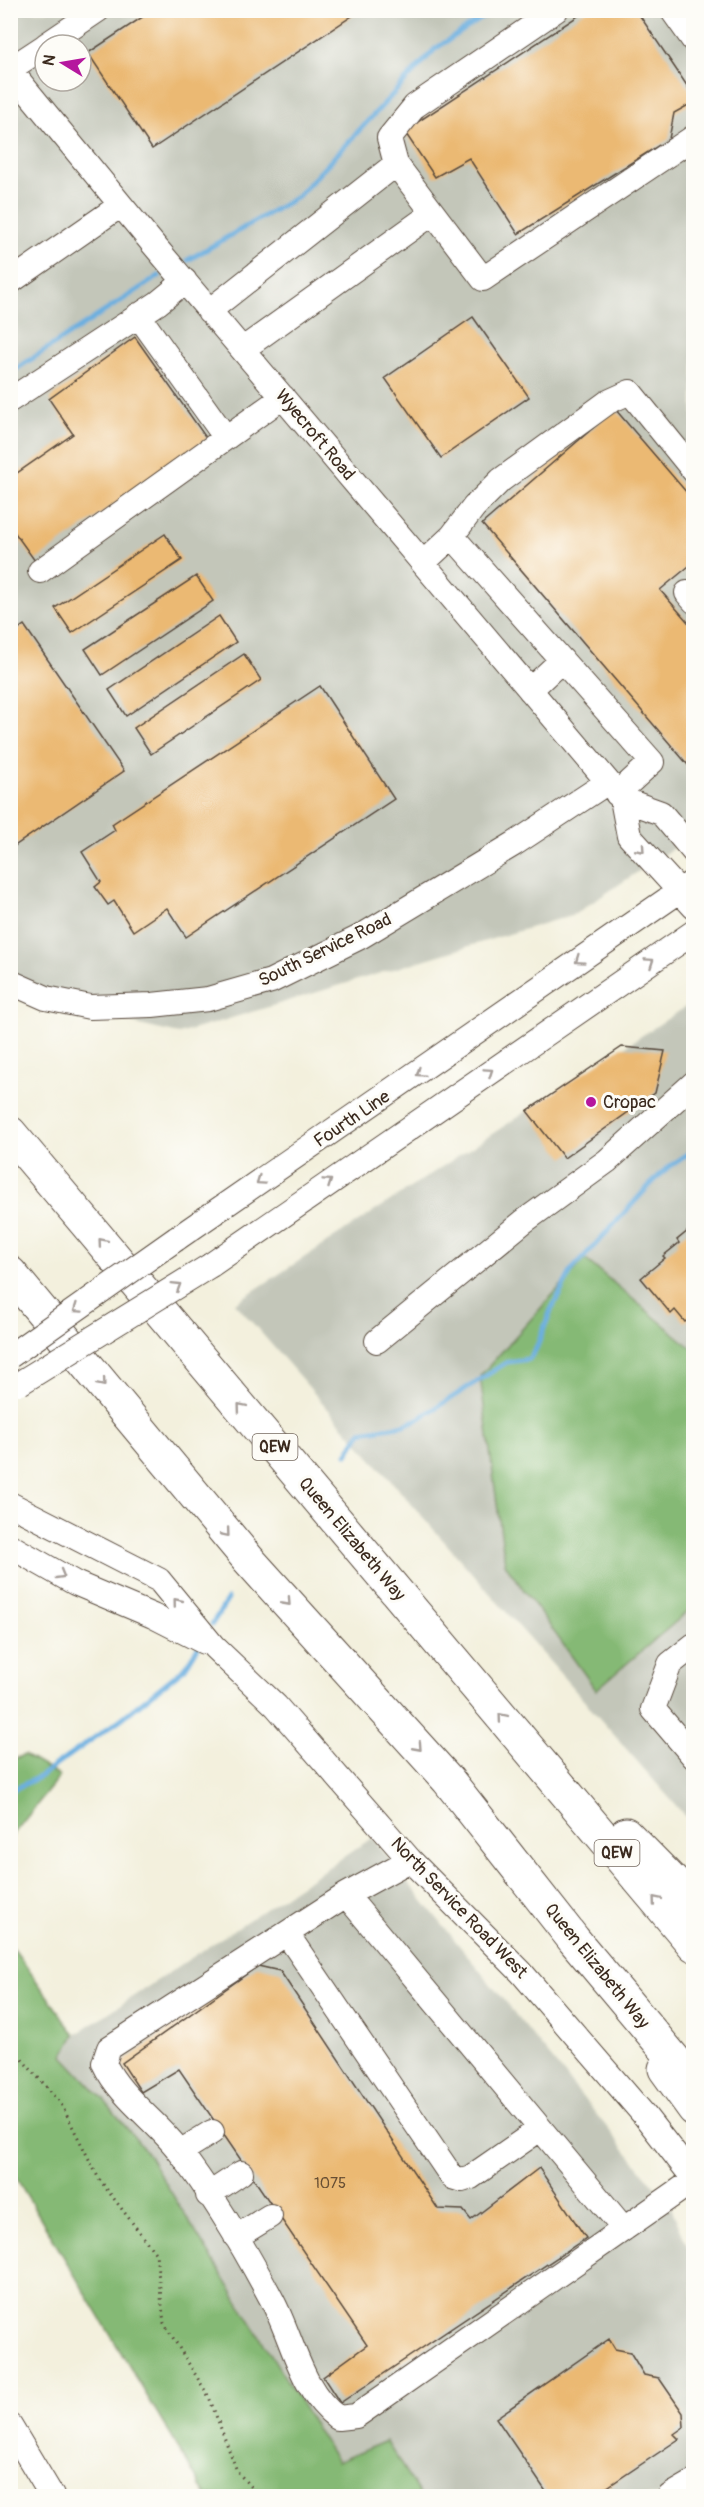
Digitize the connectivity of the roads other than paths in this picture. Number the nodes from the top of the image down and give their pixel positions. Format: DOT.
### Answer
graph roads {
  1 [pos="98,10"];
  2 [pos="556,10"];
  3 [pos="672,10"];
  4 [pos="64,33"];
  5 [pos="693,41"];
  6 [pos="33,54"];
  7 [pos="10,70"];
  8 [pos="693,137"];
  9 [pos="396,164"];
  10 [pos="121,205"];
  11 [pos="433,213"];
  12 [pos="185,281"];
  13 [pos="10,282"];
  14 [pos="209,311"];
  15 [pos="138,315"];
  16 [pos="243,349"];
  17 [pos="283,398"];
  18 [pos="10,400"];
  19 [pos="226,438"];
  20 [pos="693,471"];
  21 [pos="452,536"];
  22 [pos="423,563"];
  23 [pos="40,571"];
  24 [pos="562,660"];
  25 [pos="530,690"];
  26 [pos="616,792"];
  27 [pos="693,852"];
  28 [pos="688,893"];
  29 [pos="693,932"];
  30 [pos="10,982"];
  31 [pos="693,1083"];
  32 [pos="10,1133"];
  33 [pos="10,1273"];
  34 [pos="377,1341"];
  35 [pos="10,1356"];
  36 [pos="15,1386"];
  37 [pos="10,1504"];
  38 [pos="10,1546"];
  39 [pos="693,1645"];
  40 [pos="213,1647"];
  41 [pos="693,1757"];
  42 [pos="540,1762"];
  43 [pos="410,1860"];
  44 [pos="346,1895"];
  45 [pos="693,1903"];
  46 [pos="287,1934"];
  47 [pos="574,1940"];
  48 [pos="693,1945"];
  49 [pos="693,2083"];
  50 [pos="693,2109"];
  51 [pos="540,2129"];
  52 [pos="212,2132"];
  53 [pos="180,2152"];
  54 [pos="240,2174"];
  55 [pos="693,2180"];
  56 [pos="208,2195"];
  57 [pos="270,2216"];
  58 [pos="624,2229"];
  59 [pos="237,2237"];
  60 [pos="10,2426"];
  61 [pos="693,2482"];
  62 [pos="52,2496"];
  63 [pos="670,2496"];
  1 -- 4 [label="street"];
  2 -- 9 [label="street"];
  3 -- 5 [label="street"];
  6 -- 7 [label="street"];
  7 -- 10 [label="street, Wyecroft Road"];
  8 -- 11 [label="street"];
  9 -- 11 [label="street"];
  9 -- 14 [label="street"];
  10 -- 12 [label="street, Wyecroft Road"];
  10 -- 13 [label="street"];
  11 -- 16 [label="street"];
  12 -- 14 [label="street, Wyecroft Road"];
  12 -- 15 [label="street"];
  14 -- 16 [label="street, Wyecroft Road"];
  15 -- 18 [label="street"];
  15 -- 19 [label="street"];
  16 -- 17 [label="street, Wyecroft Road"];
  17 -- 19 [label="street"];
  17 -- 22 [label="street, Wyecroft Road"];
  19 -- 23 [label="street"];
  20 -- 21 [label="street"];
  21 -- 22 [label="street"];
  21 -- 24 [label="street"];
  22 -- 25 [label="street, Wyecroft Road"];
  24 -- 25 [label="street"];
  24 -- 26 [label="street, South Service Road"];
  25 -- 26 [label="street, Wyecroft Road"];
  26 -- 27 [label="street, Wyecroft Road"];
  26 -- 28 [label="street, Wyecroft Road, one-way"];
  26 -- 30 [label="street, South Service Road"];
  28 -- 35 [label="street, Fourth Line, one-way, bridge"];
  36 -- 29 [label="street, one-way, bridge"];
  31 -- 34 [label="street"];
  42 -- 32 [label="highway, Queen Elizabeth Way / QEW, one-way"];
  33 -- 47 [label="highway, Queen Elizabeth Way, one-way"];
  40 -- 37 [label="street, North Service Road West, one-way"];
  38 -- 40 [label="street, North Service Road West, one-way"];
  39 -- 41 [label="street"];
  40 -- 43 [label="street, North Service Road West"];
  42 -- 45 [label="highway"];
  48 -- 42 [label="highway, Queen Elizabeth Way / QEW, one-way"];
  43 -- 44 [label="street"];
  43 -- 55 [label="street, North Service Road West"];
  44 -- 46 [label="street"];
  44 -- 51 [label="street"];
  46 -- 51 [label="street"];
  46 -- 53 [label="street"];
  47 -- 49 [label="highway, Queen Elizabeth Way"];
  47 -- 50 [label="highway"];
  51 -- 58 [label="street"];
  52 -- 53 [label="street"];
  53 -- 56 [label="street"];
  54 -- 56 [label="street"];
  55 -- 58 [label="street"];
  56 -- 59 [label="street"];
  57 -- 59 [label="street"];
  58 -- 59 [label="street"];
  60 -- 62 [label="street"];
  61 -- 63 [label="street"];
}
